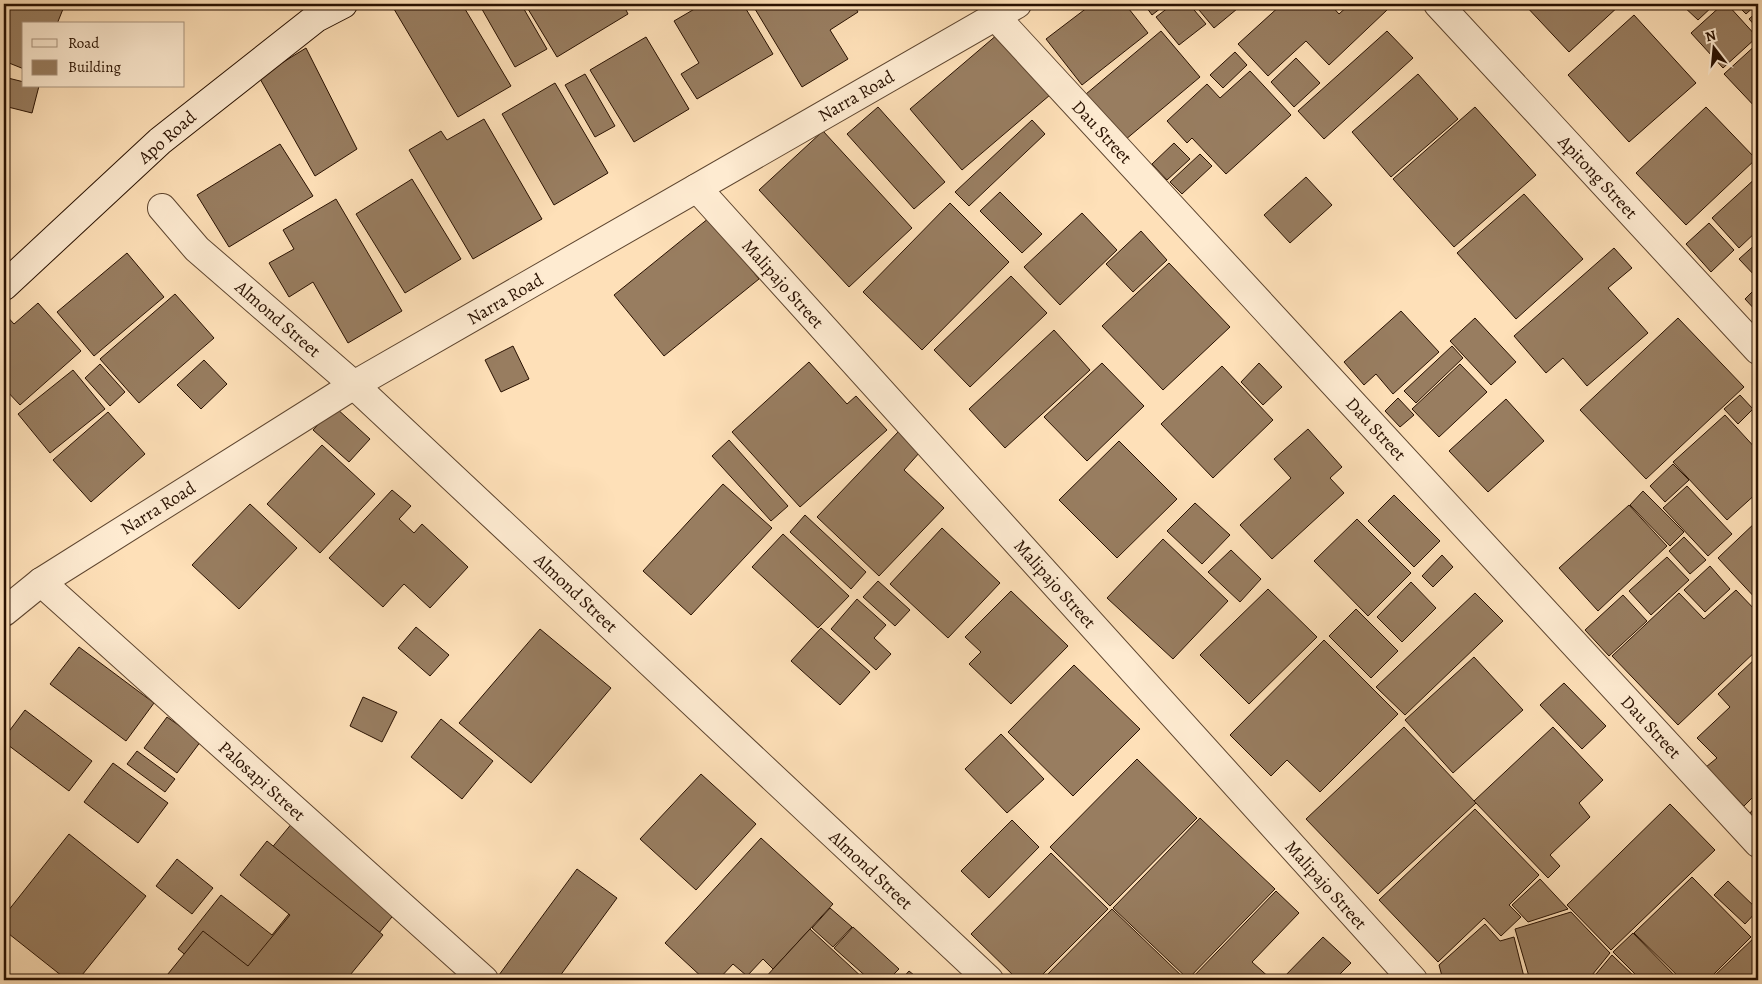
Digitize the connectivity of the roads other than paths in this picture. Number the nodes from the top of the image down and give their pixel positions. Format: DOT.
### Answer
graph roads {
  1 [pos="343,4"];
  2 [pos="1438,4"];
  3 [pos="1006,10"];
  4 [pos="697,188"];
  5 [pos="162,208"];
  6 [pos="4,286"];
  7 [pos="1758,350"];
  8 [pos="354,385"];
  9 [pos="41,582"];
  10 [pos="4,612"];
  11 [pos="1758,843"];
  12 [pos="484,980"];
  13 [pos="989,980"];
  14 [pos="1413,980"];
  1 -- 6 [label="street, Apo Road"];
  2 -- 7 [label="street, Apitong Street"];
  3 -- 4 [label="street, Narra Road"];
  3 -- 11 [label="street, Dau Street"];
  4 -- 8 [label="street, Narra Road"];
  4 -- 14 [label="street, Malipajo Street"];
  5 -- 8 [label="street, Almond Street"];
  8 -- 9 [label="street, Narra Road"];
  8 -- 13 [label="street, Almond Street"];
  9 -- 10 [label="street, Narra Road"];
  9 -- 12 [label="street, Palosapi Street"];
}
